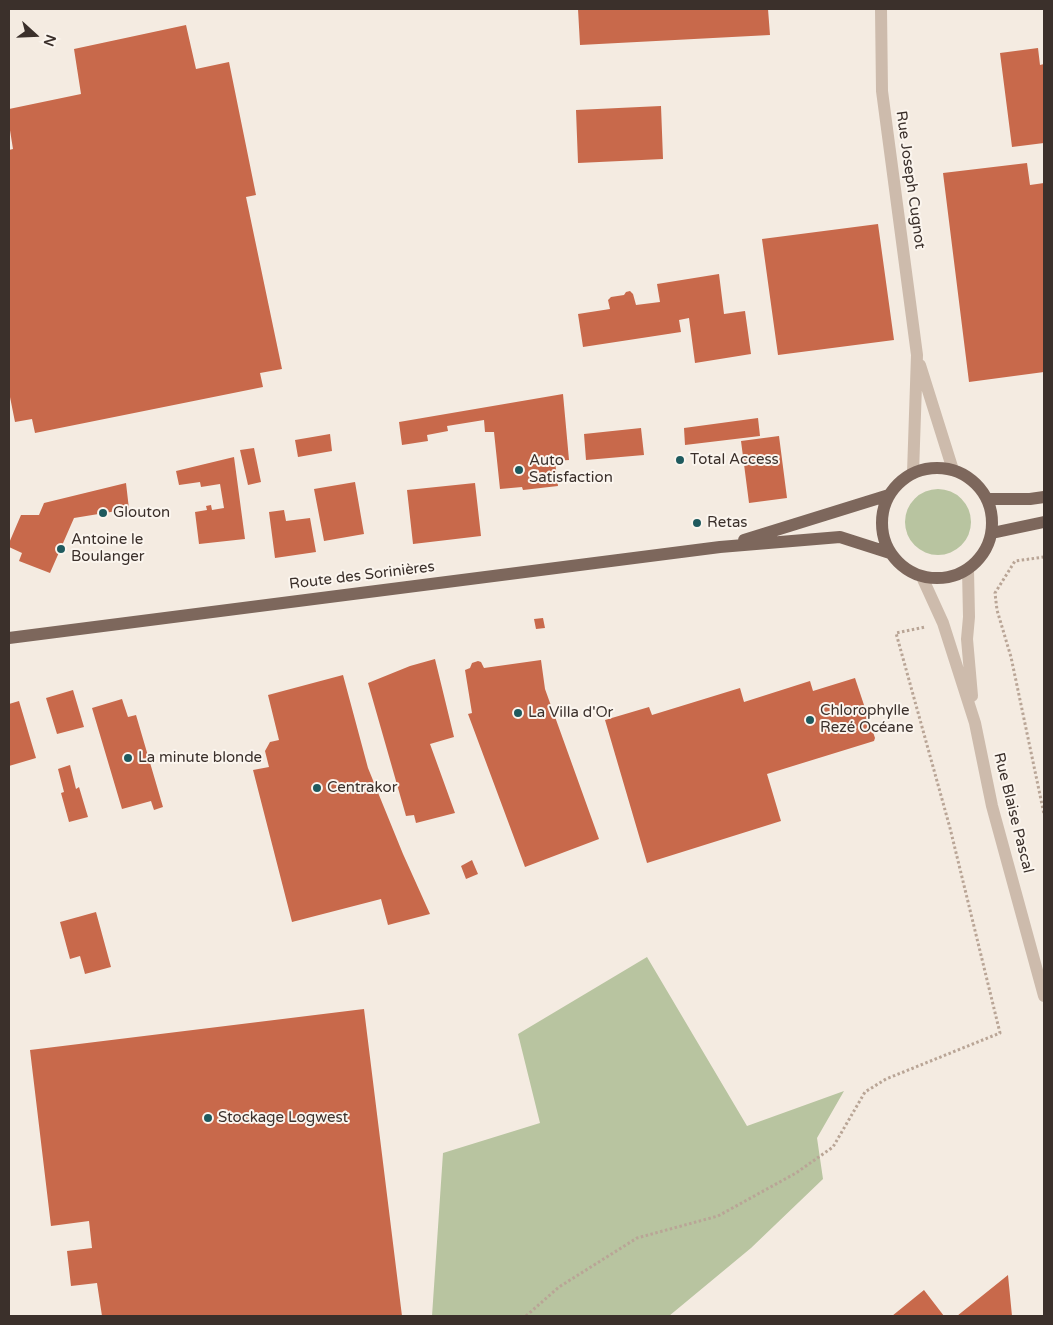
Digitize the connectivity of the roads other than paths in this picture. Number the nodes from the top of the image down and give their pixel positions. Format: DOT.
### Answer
graph roads {
  1 [pos="881,9"];
  2 [pos="917,355"];
  3 [pos="952,470"];
  4 [pos="913,473"];
  5 [pos="889,495"];
  6 [pos="987,498"];
  7 [pos="1044,498"];
  8 [pos="1030,499"];
  9 [pos="1044,503"];
  10 [pos="1044,516"];
  11 [pos="1039,523"];
  12 [pos="992,533"];
  13 [pos="720,547"];
  14 [pos="890,553"];
  15 [pos="968,570"];
  16 [pos="922,577"];
  17 [pos="9,638"];
  18 [pos="975,724"];
  19 [pos="1044,996"];
  1 -- 2 [label="street, Rue Joseph Cugnot"];
  2 -- 3 [label="street, Rue Joseph Cugnot"];
  2 -- 4 [label="street, Rue Joseph Cugnot"];
  3 -- 4 [label="main road, Route des Sorinières"];
  3 -- 6 [label="main road, Route des Sorinières"];
  4 -- 5 [label="main road, Route des Sorinières"];
  5 -- 13 [label="main road, Route des Sorinières"];
  5 -- 14 [label="main road, Route des Sorinières"];
  6 -- 8 [label="main road"];
  6 -- 12 [label="main road, Route des Sorinières"];
  7 -- 8 [label="main road"];
  8 -- 9 [label="street"];
  10 -- 11 [label="street"];
  11 -- 12 [label="main road"];
  12 -- 15 [label="main road, Route des Sorinières"];
  13 -- 14 [label="main road, Route des Sorinières"];
  13 -- 17 [label="main road, Route des Sorinières"];
  14 -- 16 [label="main road, Route des Sorinières"];
  15 -- 16 [label="main road, Route des Sorinières"];
  15 -- 18 [label="street, Rue Blaise Pascal"];
  16 -- 18 [label="street, Rue Blaise Pascal"];
  18 -- 19 [label="street, Rue Blaise Pascal"];
}
